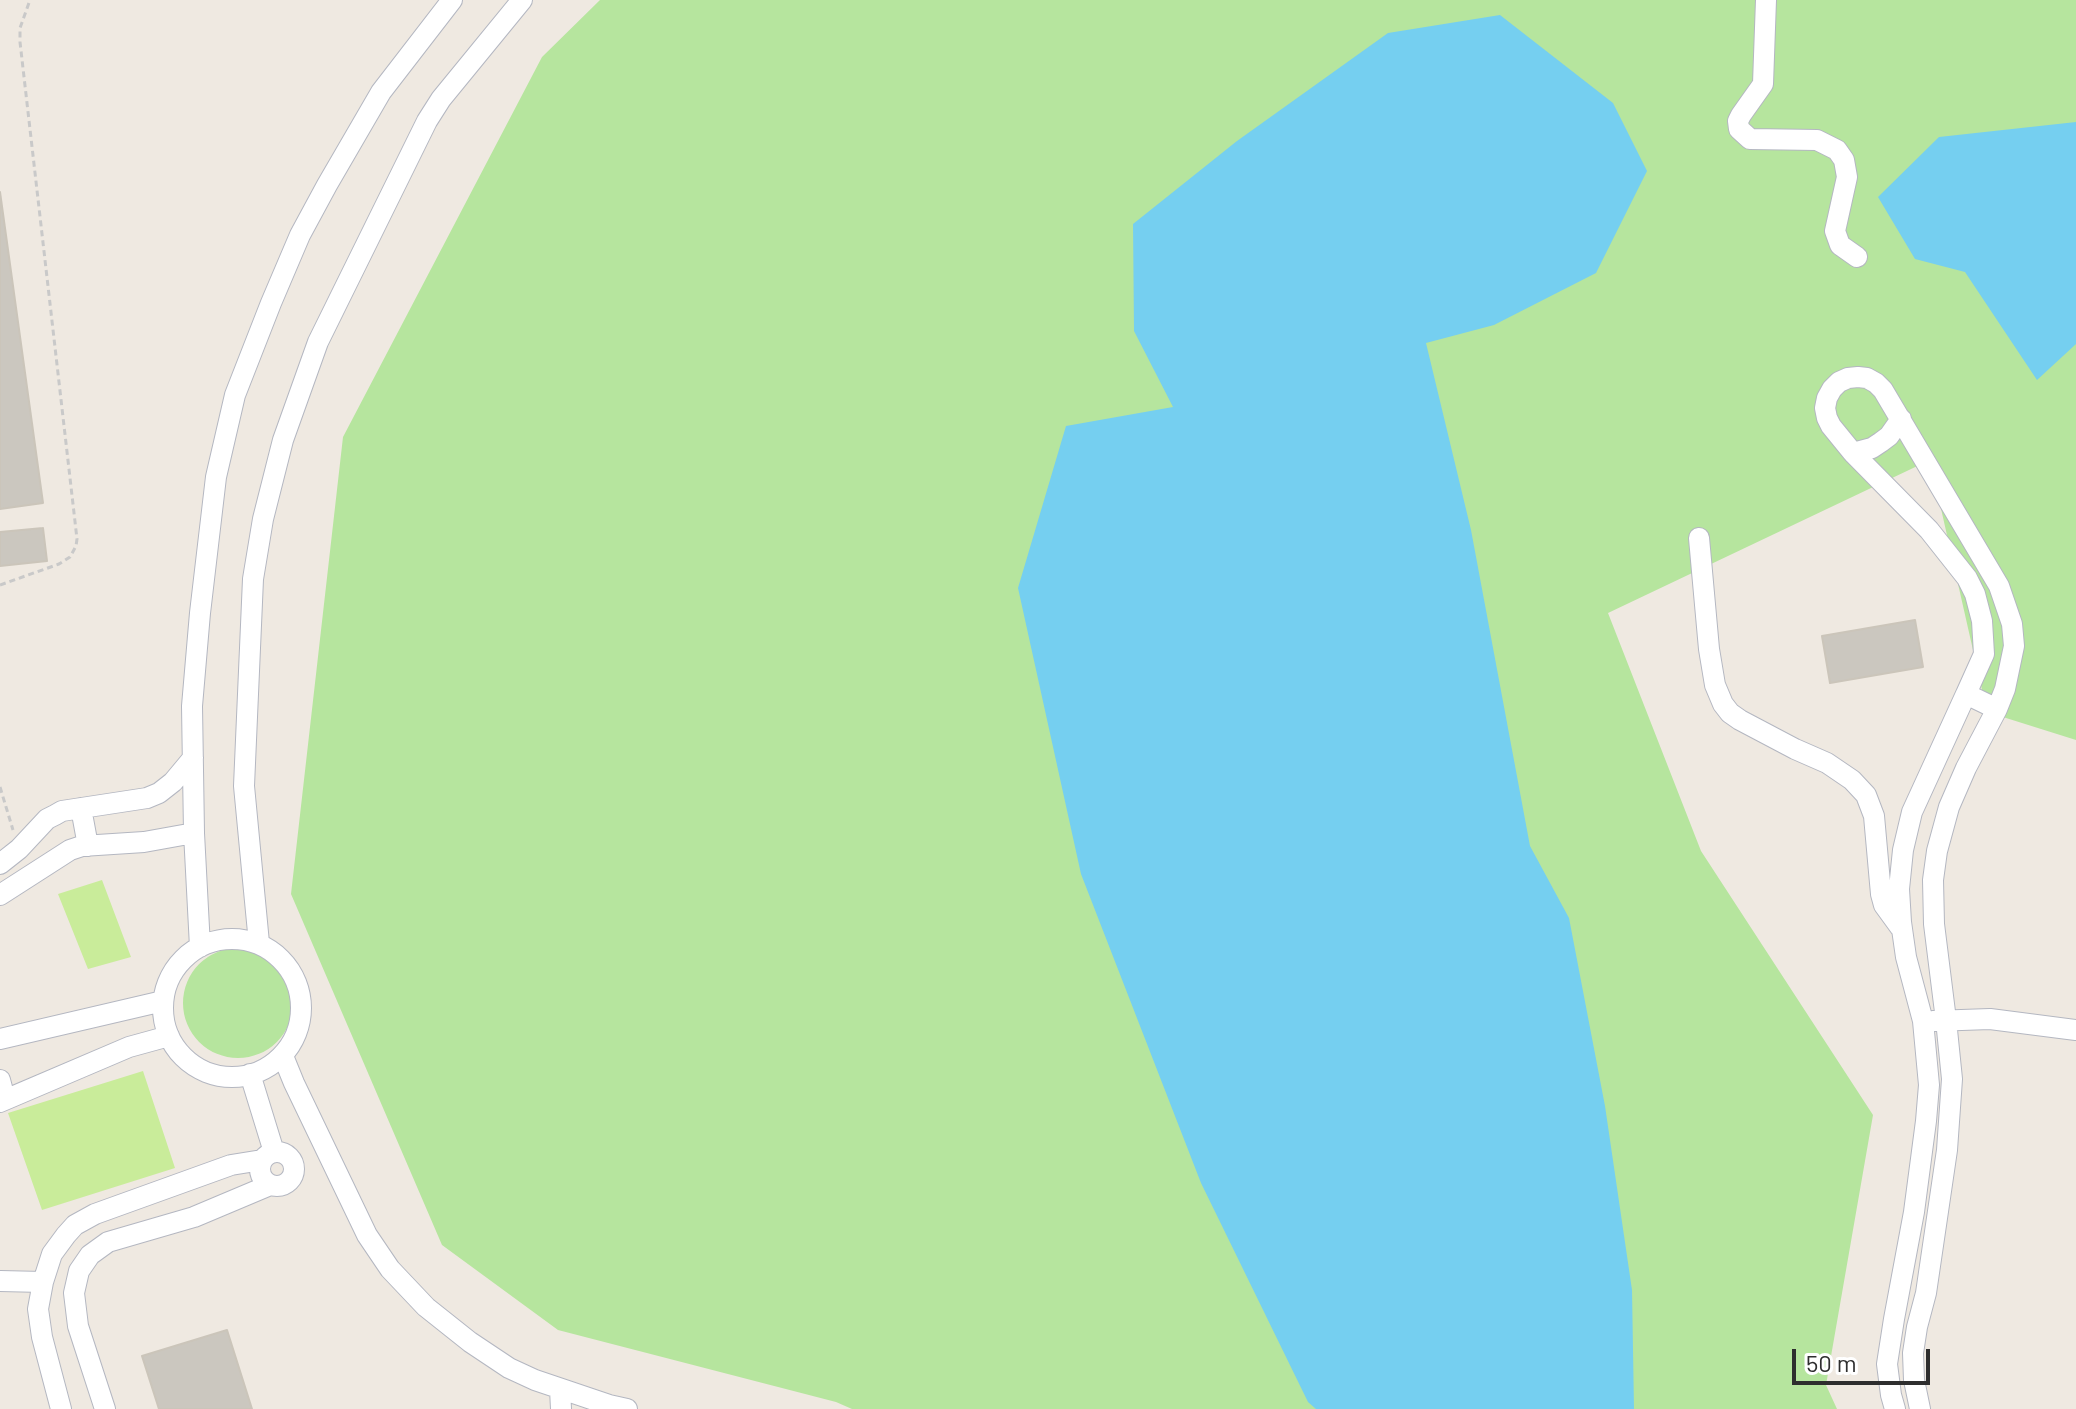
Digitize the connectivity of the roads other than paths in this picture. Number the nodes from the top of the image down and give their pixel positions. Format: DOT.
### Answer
graph roads {
  1 [pos="452,0"];
  2 [pos="522,0"];
  3 [pos="1766,0"];
  4 [pos="1857,257"];
  5 [pos="1901,419"];
  6 [pos="1853,453"];
  7 [pos="1946,496"];
  8 [pos="1916,518"];
  9 [pos="1699,538"];
  10 [pos="1966,694"];
  11 [pos="1997,709"];
  12 [pos="193,758"];
  13 [pos="81,808"];
  14 [pos="194,833"];
  15 [pos="88,846"];
  16 [pos="0,864"];
  17 [pos="0,895"];
  18 [pos="1902,930"];
  19 [pos="259,943"];
  20 [pos="200,947"];
  21 [pos="163,1001"];
  22 [pos="1946,1020"];
  23 [pos="1923,1021"];
  24 [pos="2076,1030"];
  25 [pos="169,1036"];
  26 [pos="0,1039"];
  27 [pos="283,1056"];
  28 [pos="250,1074"];
  29 [pos="2,1093"];
  30 [pos="268,1156"];
  31 [pos="183,1182"];
  32 [pos="270,1185"];
  33 [pos="194,1217"];
  34 [pos="0,1281"];
  35 [pos="43,1282"];
  36 [pos="561,1399"];
  37 [pos="61,1409"];
  38 [pos="105,1409"];
  39 [pos="627,1409"];
  40 [pos="1895,1409"];
  41 [pos="1920,1409"];
  1 -- 12 [label="street"];
  2 -- 19 [label="street"];
  3 -- 4 [label="street"];
  5 -- 6 [label="street"];
  5 -- 6 [label="street"];
  5 -- 7 [label="street"];
  6 -- 8 [label="street"];
  7 -- 8 [label="street"];
  7 -- 11 [label="street"];
  8 -- 10 [label="street"];
  9 -- 18 [label="street"];
  10 -- 11 [label="street"];
  10 -- 18 [label="street"];
  11 -- 22 [label="street"];
  12 -- 13 [label="street"];
  12 -- 14 [label="street"];
  13 -- 15 [label="street"];
  13 -- 16 [label="street"];
  14 -- 15 [label="street"];
  14 -- 20 [label="street"];
  15 -- 17 [label="street"];
  18 -- 23 [label="street"];
  19 -- 20 [label="street"];
  19 -- 27 [label="street"];
  20 -- 21 [label="street"];
  21 -- 25 [label="street"];
  21 -- 26 [label="street"];
  22 -- 23 [label="street"];
  22 -- 24 [label="street"];
  22 -- 41 [label="street"];
  23 -- 40 [label="street"];
  25 -- 28 [label="street"];
  25 -- 29 [label="street"];
  27 -- 28 [label="street"];
  27 -- 36 [label="street"];
  28 -- 30 [label="street"];
  30 -- 31 [label="street"];
  30 -- 32 [label="street"];
  30 -- 32 [label="street"];
  31 -- 33 [label="street"];
  31 -- 35 [label="street"];
  32 -- 33 [label="street"];
  33 -- 38 [label="street"];
  34 -- 35 [label="street"];
  35 -- 37 [label="street"];
  36 -- 39 [label="street"];
}
